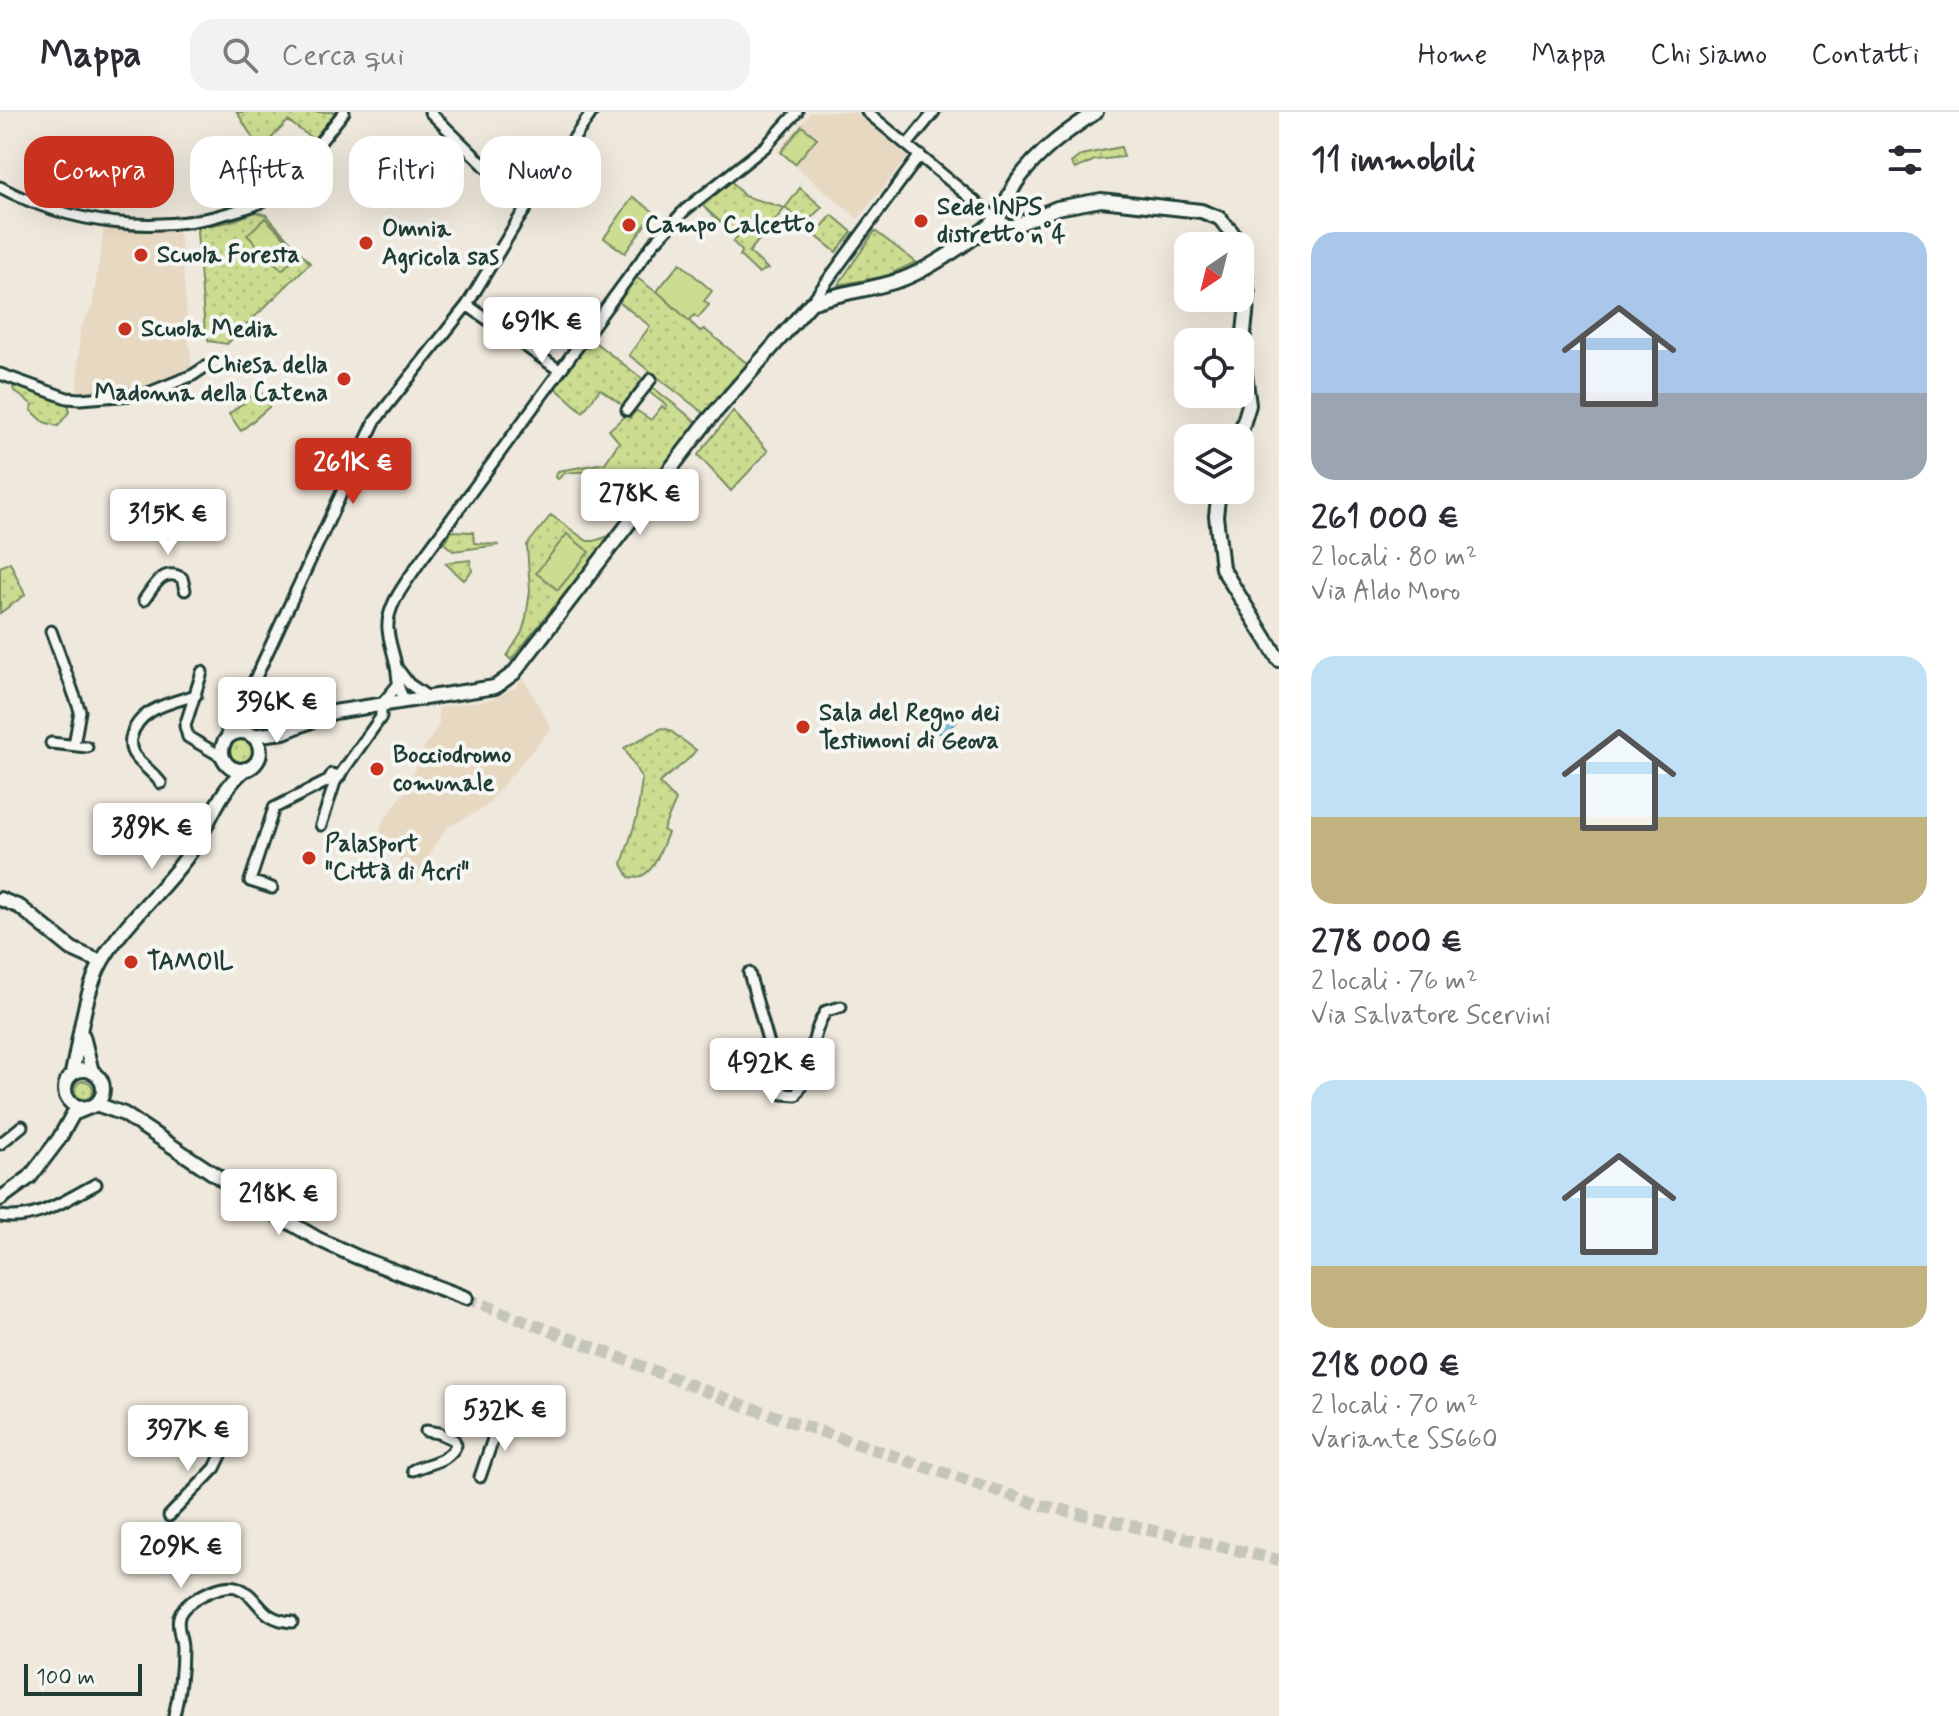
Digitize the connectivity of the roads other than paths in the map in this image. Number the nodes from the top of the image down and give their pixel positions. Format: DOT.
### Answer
graph roads {
  1 [pos="344,112"];
  2 [pos="430,112"];
  3 [pos="797,112"];
  4 [pos="867,112"];
  5 [pos="934,112"];
  6 [pos="1096,112"];
  7 [pos="590,115"];
  8 [pos="907,145"];
  9 [pos="920,155"];
  10 [pos="480,161"];
  11 [pos="0,187"];
  12 [pos="996,219"];
  13 [pos="811,303"];
  14 [pos="467,305"];
  15 [pos="205,367"];
  16 [pos="559,370"];
  17 [pos="0,374"];
  18 [pos="651,379"];
  19 [pos="627,410"];
  20 [pos="1243,424"];
  21 [pos="1217,504"];
  22 [pos="185,590"];
  23 [pos="144,600"];
  24 [pos="51,631"];
  25 [pos="1279,660"];
  26 [pos="264,662"];
  27 [pos="397,668"];
  28 [pos="202,672"];
  29 [pos="409,684"];
  30 [pos="397,686"];
  31 [pos="196,695"];
  32 [pos="428,697"];
  33 [pos="406,701"];
  34 [pos="381,705"];
  35 [pos="284,732"];
  36 [pos="236,737"];
  37 [pos="51,743"];
  38 [pos="74,745"];
  39 [pos="87,747"];
  40 [pos="205,748"];
  41 [pos="259,756"];
  42 [pos="225,761"];
  43 [pos="245,769"];
  44 [pos="340,776"];
  45 [pos="161,783"];
  46 [pos="223,791"];
  47 [pos="321,825"];
  48 [pos="272,888"];
  49 [pos="0,899"];
  50 [pos="101,962"];
  51 [pos="749,973"];
  52 [pos="841,1007"];
  53 [pos="82,1029"];
  54 [pos="92,1072"];
  55 [pos="72,1073"];
  56 [pos="103,1088"];
  57 [pos="69,1102"];
  58 [pos="93,1106"];
  59 [pos="124,1114"];
  60 [pos="66,1124"];
  61 [pos="22,1126"];
  62 [pos="0,1144"];
  63 [pos="96,1184"];
  64 [pos="0,1199"];
  65 [pos="0,1216"];
  66 [pos="466,1298"];
  67 [pos="508,1410"];
  68 [pos="426,1431"];
  69 [pos="226,1445"];
  70 [pos="413,1470"];
  71 [pos="480,1477"];
  72 [pos="169,1516"];
  73 [pos="292,1622"];
  74 [pos="174,1716"];
  1 -- 11 [label="street"];
  2 -- 10 [label="street"];
  3 -- 16 [label="street"];
  4 -- 8 [label="street"];
  5 -- 8 [label="street"];
  6 -- 12 [label="main road"];
  7 -- 14 [label="street"];
  8 -- 9 [label="street"];
  9 -- 12 [label="street"];
  9 -- 13 [label="street"];
  12 -- 13 [label="main road"];
  12 -- 20 [label="main road"];
  13 -- 32 [label="main road"];
  14 -- 16 [label="street"];
  14 -- 26 [label="street"];
  15 -- 17 [label="street"];
  16 -- 27 [label="street"];
  18 -- 19 [label="street"];
  21 -- 25 [label="main road"];
  22 -- 23 [label="street"];
  24 -- 38 [label="street"];
  26 -- 36 [label="street"];
  26 -- 36 [label="street"];
  27 -- 29 [label="street"];
  27 -- 30 [label="street"];
  28 -- 31 [label="street"];
  29 -- 32 [label="street"];
  29 -- 33 [label="street"];
  30 -- 33 [label="street"];
  30 -- 34 [label="street"];
  31 -- 40 [label="street"];
  31 -- 45 [label="street"];
  32 -- 33 [label="main road"];
  33 -- 34 [label="main road"];
  34 -- 35 [label="main road"];
  34 -- 44 [label="street"];
  35 -- 36 [label="main road"];
  35 -- 41 [label="main road"];
  36 -- 40 [label="street"];
  36 -- 41 [label="main road"];
  36 -- 42 [label="main road"];
  37 -- 38 [label="street"];
  38 -- 39 [label="street"];
  40 -- 42 [label="street"];
  41 -- 43 [label="main road"];
  42 -- 43 [label="main road"];
  42 -- 46 [label="main road"];
  43 -- 46 [label="main road"];
  44 -- 47 [label="street"];
  44 -- 48 [label="street"];
  46 -- 50 [label="main road"];
  49 -- 50 [label="main road"];
  50 -- 53 [label="main road"];
  51 -- 52 [label="street"];
  53 -- 54 [label="main road"];
  53 -- 55 [label="main road"];
  54 -- 55 [label="main road"];
  54 -- 56 [label="main road"];
  55 -- 57 [label="main road"];
  56 -- 58 [label="main road"];
  56 -- 59 [label="main road"];
  57 -- 58 [label="main road"];
  57 -- 60 [label="main road"];
  58 -- 59 [label="main road"];
  58 -- 60 [label="main road"];
  59 -- 66 [label="main road"];
  60 -- 64 [label="main road"];
  61 -- 62 [label="street"];
  63 -- 65 [label="street"];
  67 -- 71 [label="street"];
  68 -- 70 [label="street"];
  69 -- 72 [label="street"];
  73 -- 74 [label="street"];
}
